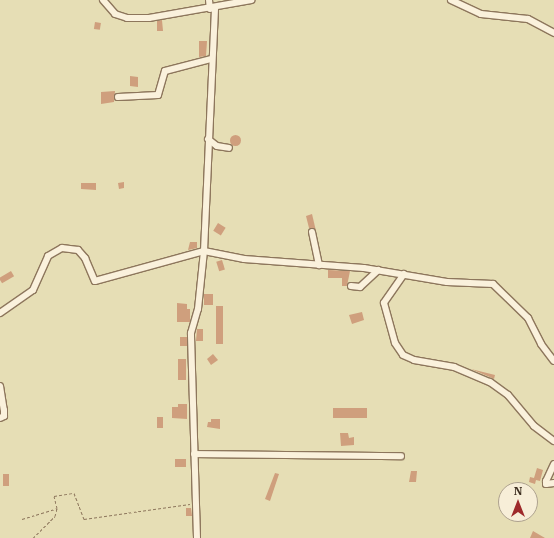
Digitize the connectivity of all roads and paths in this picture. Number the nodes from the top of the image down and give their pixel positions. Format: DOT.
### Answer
graph roads {
  1 [pos="103,0"];
  2 [pos="209,0"];
  3 [pos="252,0"];
  4 [pos="451,0"];
  5 [pos="212,8"];
  6 [pos="554,33"];
  7 [pos="211,60"];
  8 [pos="118,97"];
  9 [pos="208,139"];
  10 [pos="229,148"];
  11 [pos="312,232"];
  12 [pos="204,251"];
  13 [pos="319,265"];
  14 [pos="378,270"];
  15 [pos="404,274"];
  16 [pos="351,286"];
  17 [pos="0,313"];
  18 [pos="554,361"];
  19 [pos="0,386"];
  20 [pos="0,418"];
  21 [pos="554,441"];
  22 [pos="194,454"];
  23 [pos="401,456"];
  24 [pos="554,464"];
  25 [pos="554,483"];
  26 [pos="196,501"];
  27 [pos="58,508"];
  28 [pos="22,519"];
  29 [pos="33,538"];
  30 [pos="197,538"];
  1 -- 5 [label="street"];
  2 -- 5 [label="street"];
  3 -- 5 [label="street"];
  4 -- 6 [label="street"];
  5 -- 7 [label="street"];
  7 -- 8 [label="street"];
  7 -- 9 [label="street"];
  9 -- 10 [label="street"];
  9 -- 12 [label="street"];
  11 -- 13 [label="street"];
  12 -- 13 [label="street"];
  12 -- 17 [label="street"];
  12 -- 22 [label="street"];
  13 -- 14 [label="street"];
  14 -- 15 [label="street"];
  14 -- 16 [label="street"];
  15 -- 18 [label="street"];
  15 -- 21 [label="street"];
  19 -- 20 [label="street"];
  22 -- 23 [label="street"];
  22 -- 26 [label="street"];
  24 -- 25 [label="street"];
  26 -- 27 [label="path"];
  26 -- 30 [label="street"];
  27 -- 28 [label="path"];
  27 -- 29 [label="path"];
}
